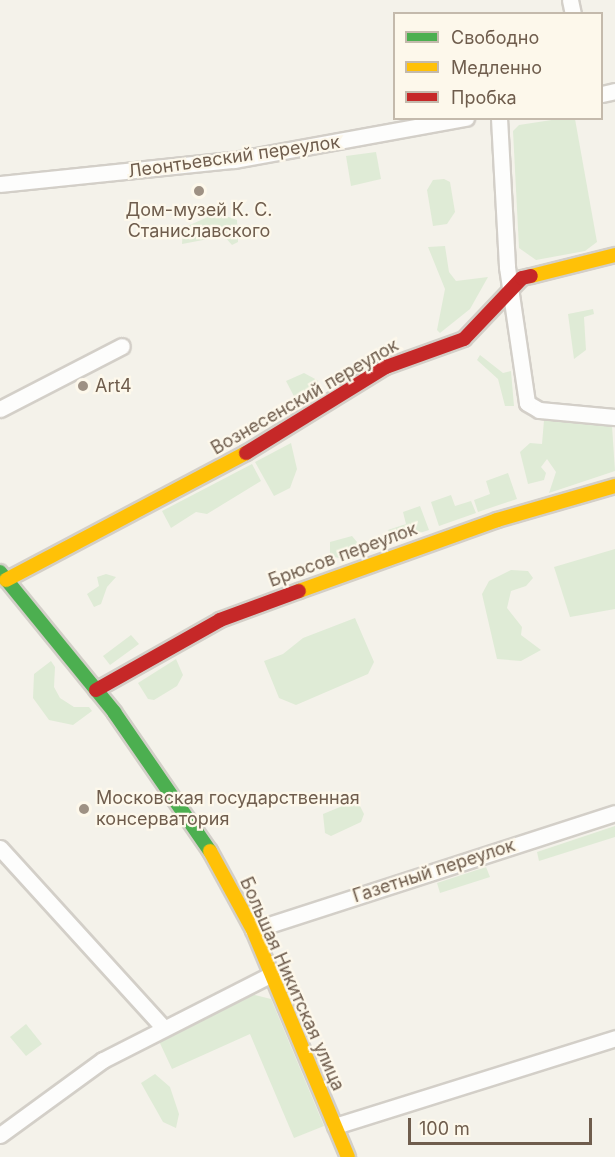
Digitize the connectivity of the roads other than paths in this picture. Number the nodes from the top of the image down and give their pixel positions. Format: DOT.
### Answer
graph roads {
  1 [pos="455,120"];
  2 [pos="499,120"];
  3 [pos="0,184"];
  4 [pos="615,255"];
  5 [pos="510,289"];
  6 [pos="122,346"];
  7 [pos="0,409"];
  8 [pos="615,417"];
  9 [pos="615,486"];
  10 [pos="3,576"];
  11 [pos="96,690"];
  12 [pos="615,813"];
  13 [pos="0,848"];
  14 [pos="253,930"];
  15 [pos="272,974"];
  16 [pos="163,1027"];
  17 [pos="615,1038"];
  18 [pos="335,1126"];
  19 [pos="0,1135"];
  20 [pos="348,1157"];
  1 -- 3 [label="street, Леонтьевский переулок"];
  2 -- 5 [label="street"];
  4 -- 5 [label="street, Вознесенский переулок"];
  5 -- 8 [label="street"];
  5 -- 10 [label="street, Вознесенский переулок"];
  6 -- 7 [label="street"];
  9 -- 11 [label="street, Брюсов переулок"];
  10 -- 11 [label="street, Большая Никитская улица"];
  11 -- 14 [label="street, Большая Никитская улица"];
  12 -- 14 [label="street, Газетный переулок"];
  13 -- 16 [label="street"];
  14 -- 15 [label="street, Большая Никитская улица"];
  15 -- 16 [label="street"];
  15 -- 18 [label="street, Большая Никитская улица"];
  16 -- 19 [label="street"];
  17 -- 18 [label="street"];
  18 -- 20 [label="street, Большая Никитская улица"];
}
